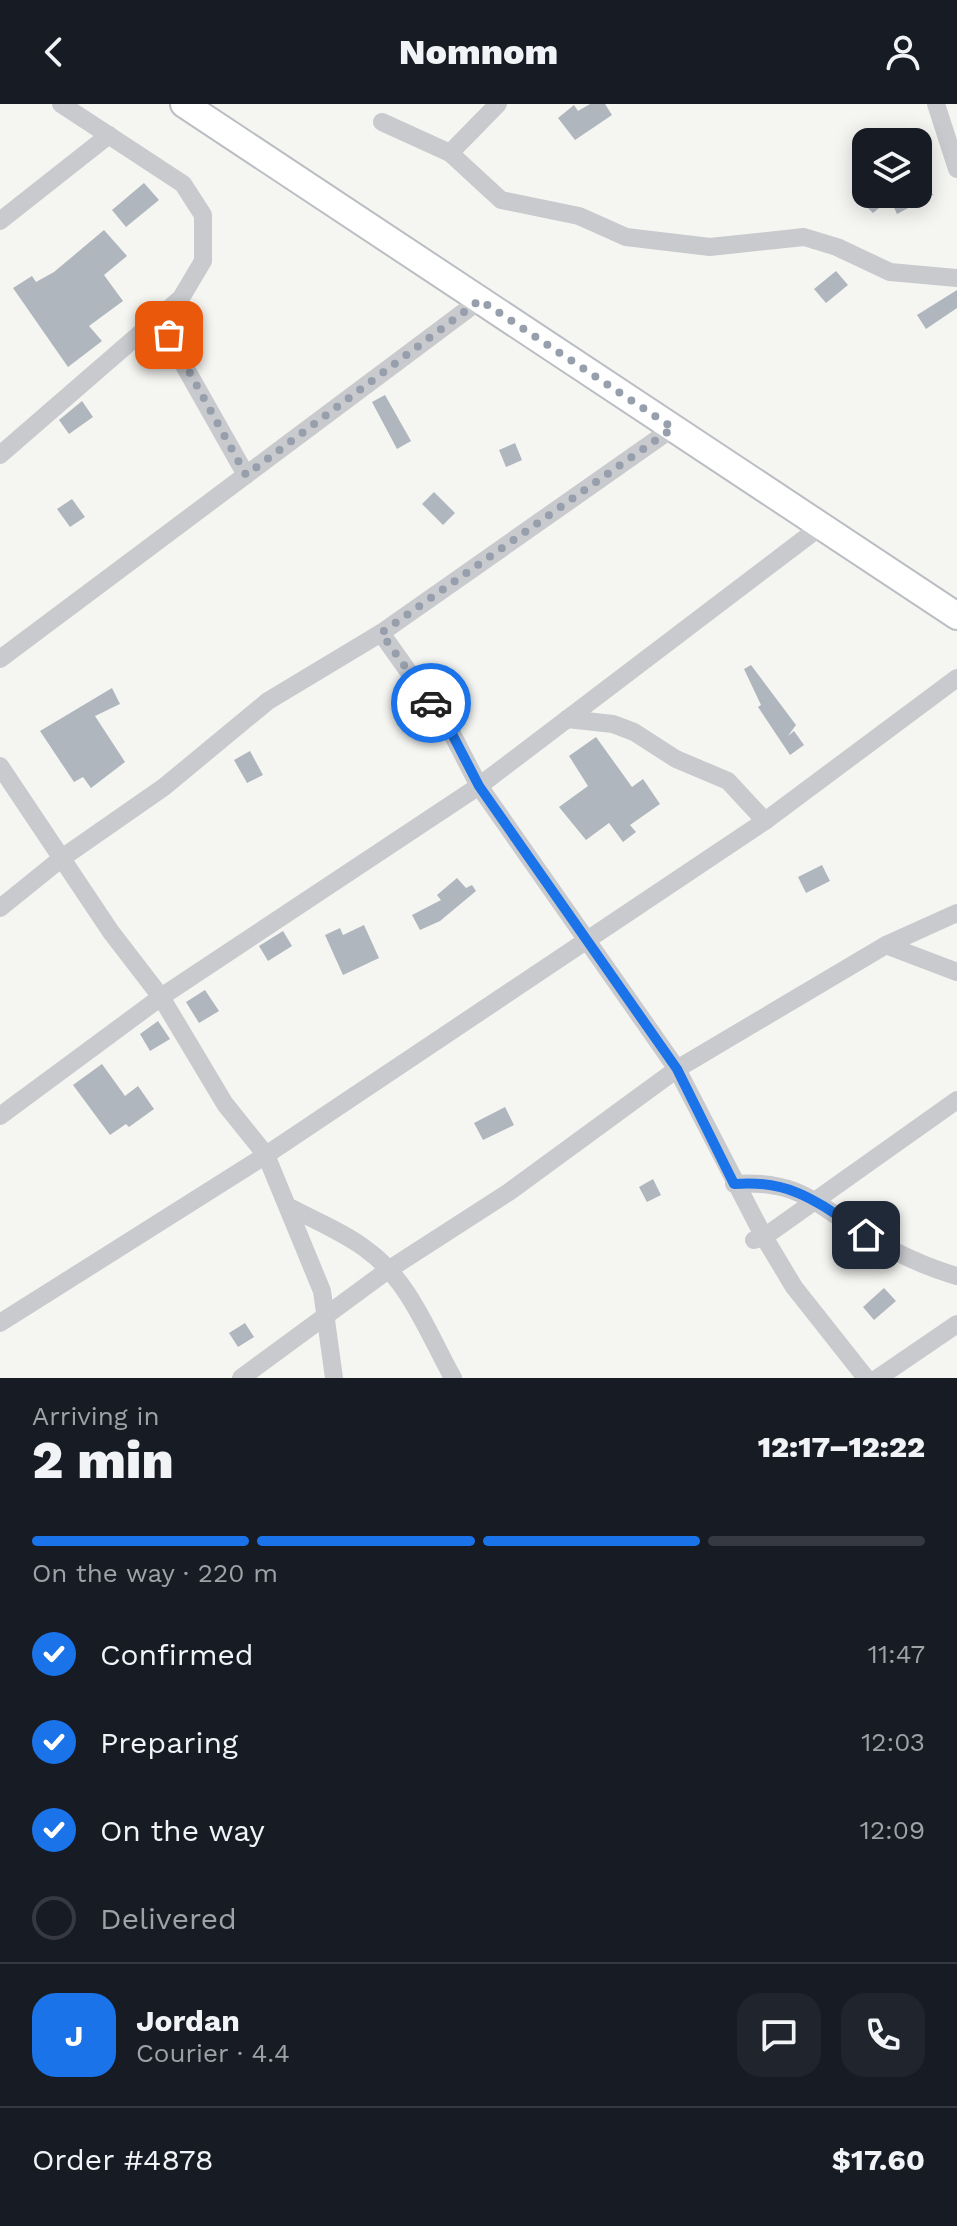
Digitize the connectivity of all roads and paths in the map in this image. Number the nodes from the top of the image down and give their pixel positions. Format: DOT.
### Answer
graph roads {
  1 [pos="61,104"];
  2 [pos="184,104"];
  3 [pos="498,104"];
  4 [pos="936,104"];
  5 [pos="382,122"];
  6 [pos="109,135"];
  7 [pos="450,153"];
  8 [pos="957,169"];
  9 [pos="0,221"];
  10 [pos="957,278"];
  11 [pos="480,300"];
  12 [pos="161,316"];
  13 [pos="673,428"];
  14 [pos="0,455"];
  15 [pos="246,475"];
  16 [pos="820,527"];
  17 [pos="957,616"];
  18 [pos="381,633"];
  19 [pos="0,659"];
  20 [pos="957,678"];
  21 [pos="567,719"];
  22 [pos="0,766"];
  23 [pos="479,786"];
  24 [pos="765,821"];
  25 [pos="62,858"];
  26 [pos="0,908"];
  27 [pos="957,913"];
  28 [pos="586,938"];
  29 [pos="886,945"];
  30 [pos="957,972"];
  31 [pos="161,997"];
  32 [pos="677,1069"];
  33 [pos="957,1100"];
  34 [pos="0,1116"];
  35 [pos="266,1155"];
  36 [pos="734,1184"];
  37 [pos="817,1200"];
  38 [pos="291,1208"];
  39 [pos="759,1239"];
  40 [pos="388,1270"];
  41 [pos="957,1276"];
  42 [pos="327,1316"];
  43 [pos="0,1323"];
  44 [pos="957,1324"];
  45 [pos="241,1378"];
  46 [pos="334,1378"];
  47 [pos="453,1378"];
  48 [pos="866,1378"];
  49 [pos="878,1378"];
  1 -- 6 [label="street"];
  2 -- 11 [label="main road"];
  3 -- 7 [label="street"];
  4 -- 8 [label="street"];
  5 -- 7 [label="street"];
  6 -- 9 [label="street"];
  6 -- 12 [label="street"];
  7 -- 10 [label="street"];
  11 -- 13 [label="main road"];
  11 -- 15 [label="street"];
  12 -- 14 [label="street"];
  12 -- 15 [label="street"];
  13 -- 16 [label="main road"];
  13 -- 18 [label="street"];
  15 -- 19 [label="street"];
  16 -- 17 [label="main road"];
  16 -- 21 [label="street"];
  18 -- 23 [label="street"];
  18 -- 25 [label="street"];
  20 -- 24 [label="street"];
  21 -- 23 [label="street"];
  21 -- 24 [label="street"];
  22 -- 25 [label="street"];
  23 -- 28 [label="street"];
  23 -- 31 [label="street"];
  24 -- 28 [label="street"];
  25 -- 26 [label="street"];
  25 -- 31 [label="street"];
  27 -- 29 [label="street"];
  28 -- 32 [label="street"];
  28 -- 35 [label="street"];
  29 -- 30 [label="street"];
  29 -- 32 [label="street"];
  31 -- 34 [label="street"];
  31 -- 35 [label="street"];
  32 -- 36 [label="street"];
  32 -- 40 [label="street"];
  33 -- 37 [label="street"];
  35 -- 38 [label="street"];
  35 -- 43 [label="street"];
  36 -- 37 [label="street"];
  36 -- 39 [label="street"];
  37 -- 39 [label="street"];
  37 -- 41 [label="street"];
  38 -- 40 [label="street"];
  38 -- 42 [label="street"];
  39 -- 48 [label="street"];
  40 -- 42 [label="street"];
  40 -- 47 [label="street"];
  42 -- 45 [label="street"];
  42 -- 46 [label="street"];
  44 -- 49 [label="street"];
}
